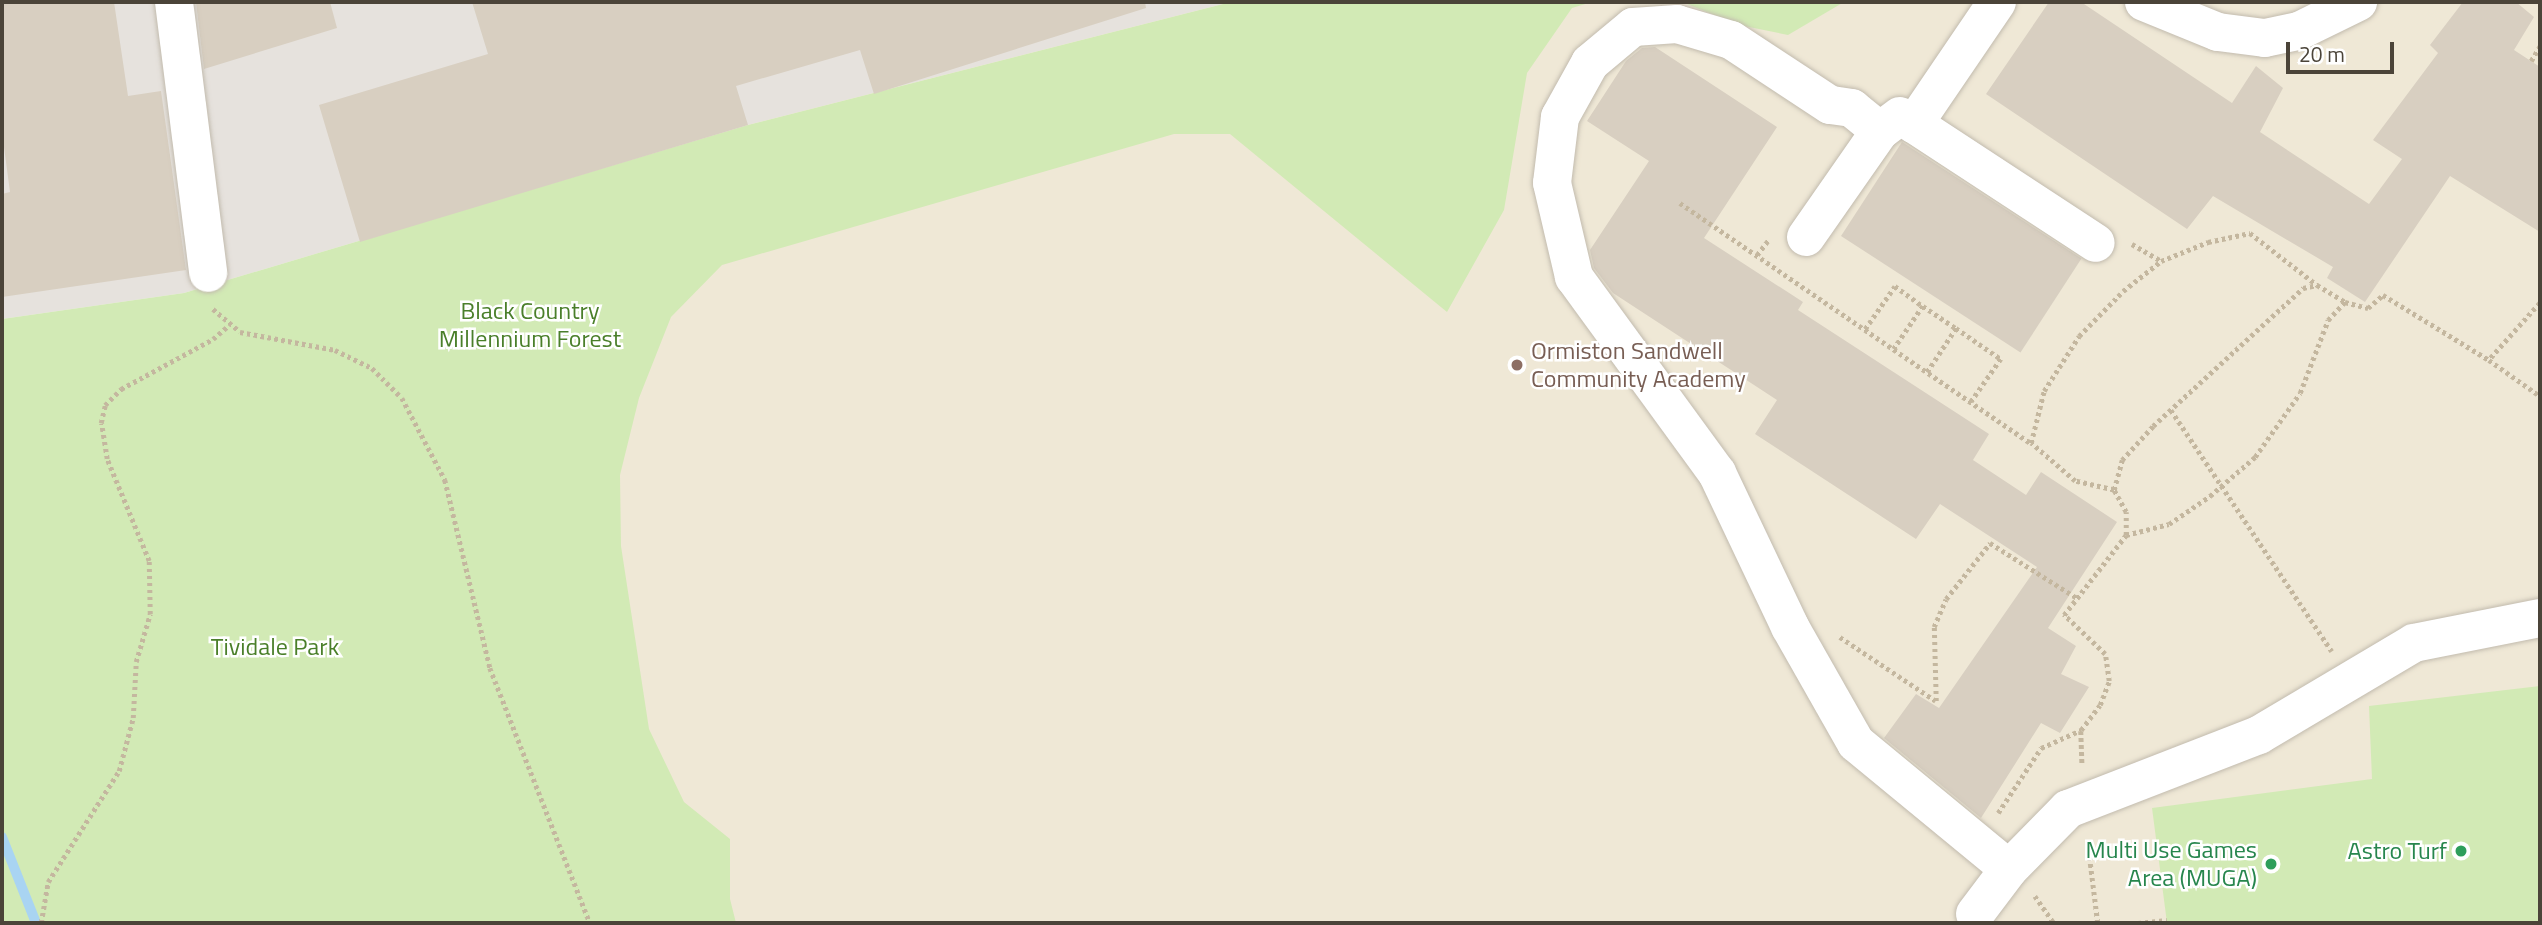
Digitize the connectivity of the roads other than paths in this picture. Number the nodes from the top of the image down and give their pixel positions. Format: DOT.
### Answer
graph roads {
  1 [pos="174,2"];
  2 [pos="1997,2"];
  3 [pos="2144,2"];
  4 [pos="2358,2"];
  5 [pos="1897,127"];
  6 [pos="1806,237"];
  7 [pos="2095,243"];
  8 [pos="208,273"];
  9 [pos="2540,618"];
  10 [pos="2020,880"];
  11 [pos="1975,914"];
  1 -- 8 [label="lane"];
  2 -- 5 [label="lane"];
  3 -- 4 [label="lane"];
  5 -- 6 [label="lane"];
  5 -- 7 [label="lane"];
  5 -- 10 [label="lane"];
  9 -- 10 [label="lane"];
  10 -- 11 [label="lane"];
}
